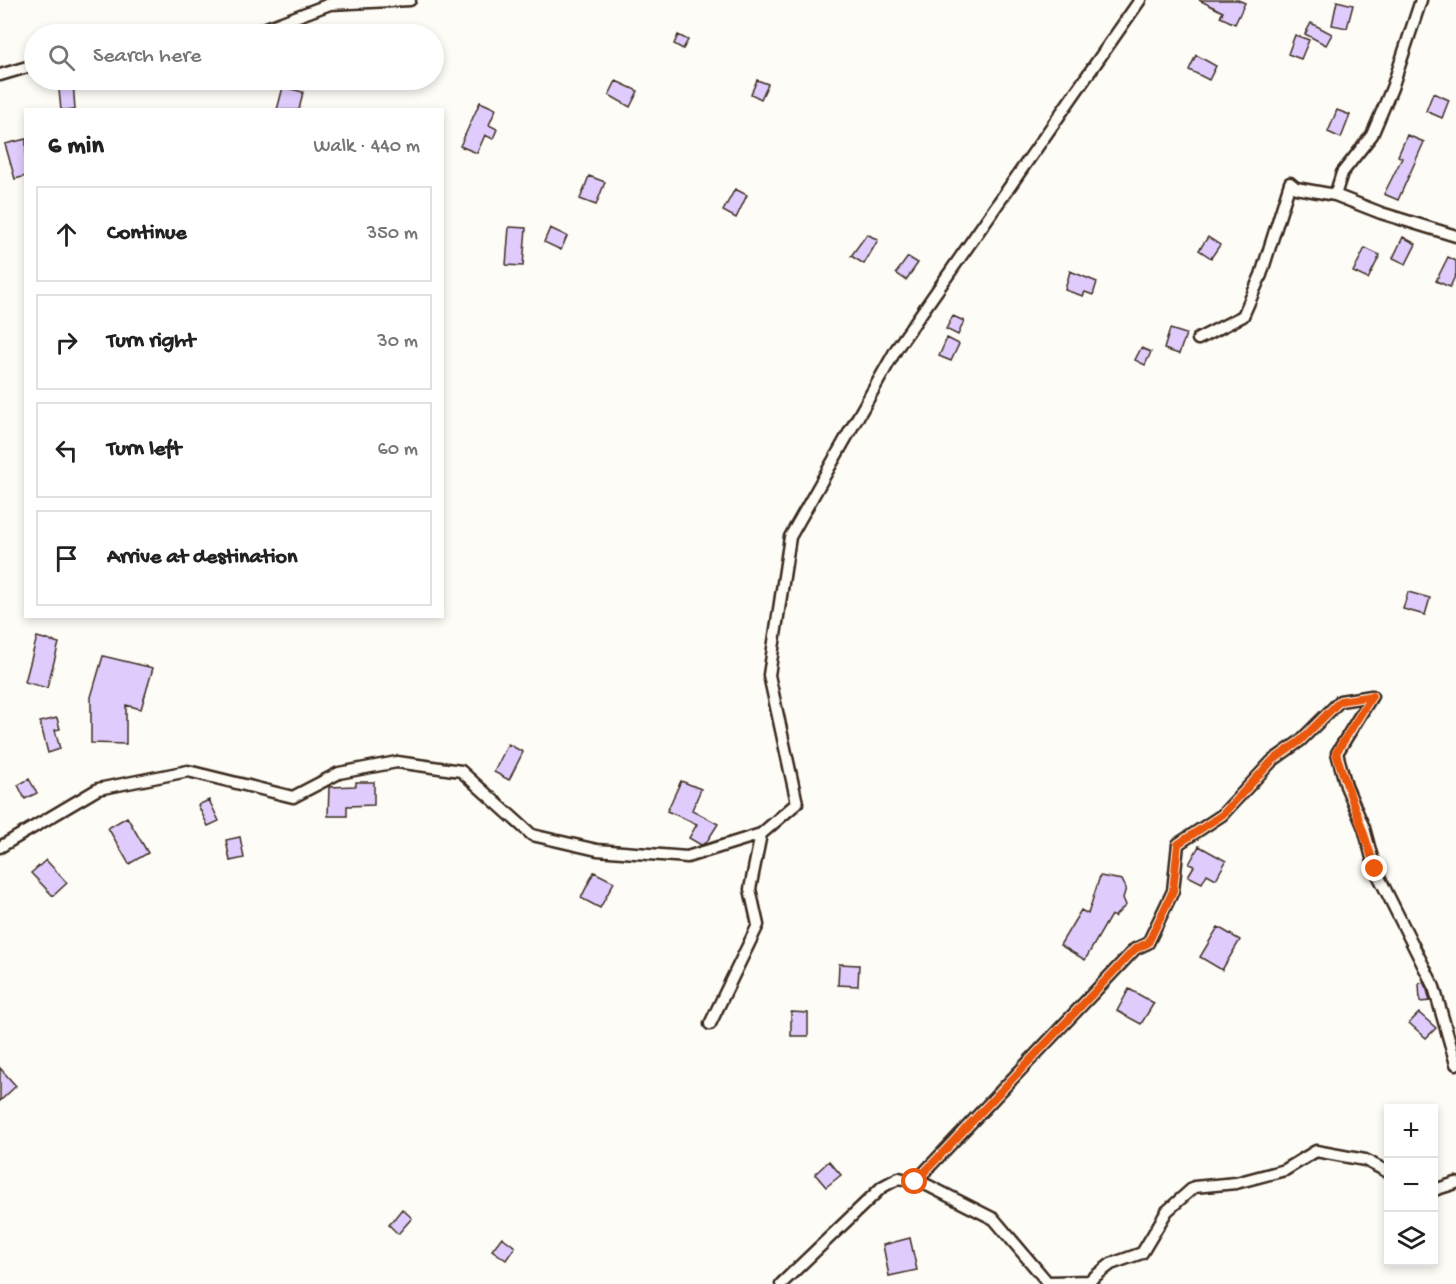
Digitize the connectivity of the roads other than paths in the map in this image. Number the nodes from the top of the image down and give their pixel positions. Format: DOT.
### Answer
graph roads {
  1 [pos="410,0"];
  2 [pos="1140,0"];
  3 [pos="1421,0"];
  4 [pos="277,24"];
  5 [pos="24,68"];
  6 [pos="0,75"];
  7 [pos="1335,195"];
  8 [pos="1456,236"];
  9 [pos="1198,339"];
  10 [pos="761,834"];
  11 [pos="0,847"];
  12 [pos="710,1024"];
  13 [pos="1456,1064"];
  14 [pos="1384,1170"];
  15 [pos="915,1182"];
  16 [pos="1456,1183"];
  17 [pos="1438,1189"];
  18 [pos="1049,1283"];
  19 [pos="781,1284"];
  1 -- 4 [label="street"];
  2 -- 10 [label="street"];
  3 -- 7 [label="street"];
  5 -- 6 [label="street"];
  7 -- 8 [label="street"];
  7 -- 9 [label="street"];
  10 -- 11 [label="street"];
  10 -- 12 [label="street"];
  13 -- 15 [label="street"];
  14 -- 18 [label="street"];
  15 -- 18 [label="street"];
  15 -- 19 [label="street"];
  16 -- 17 [label="street"];
}
